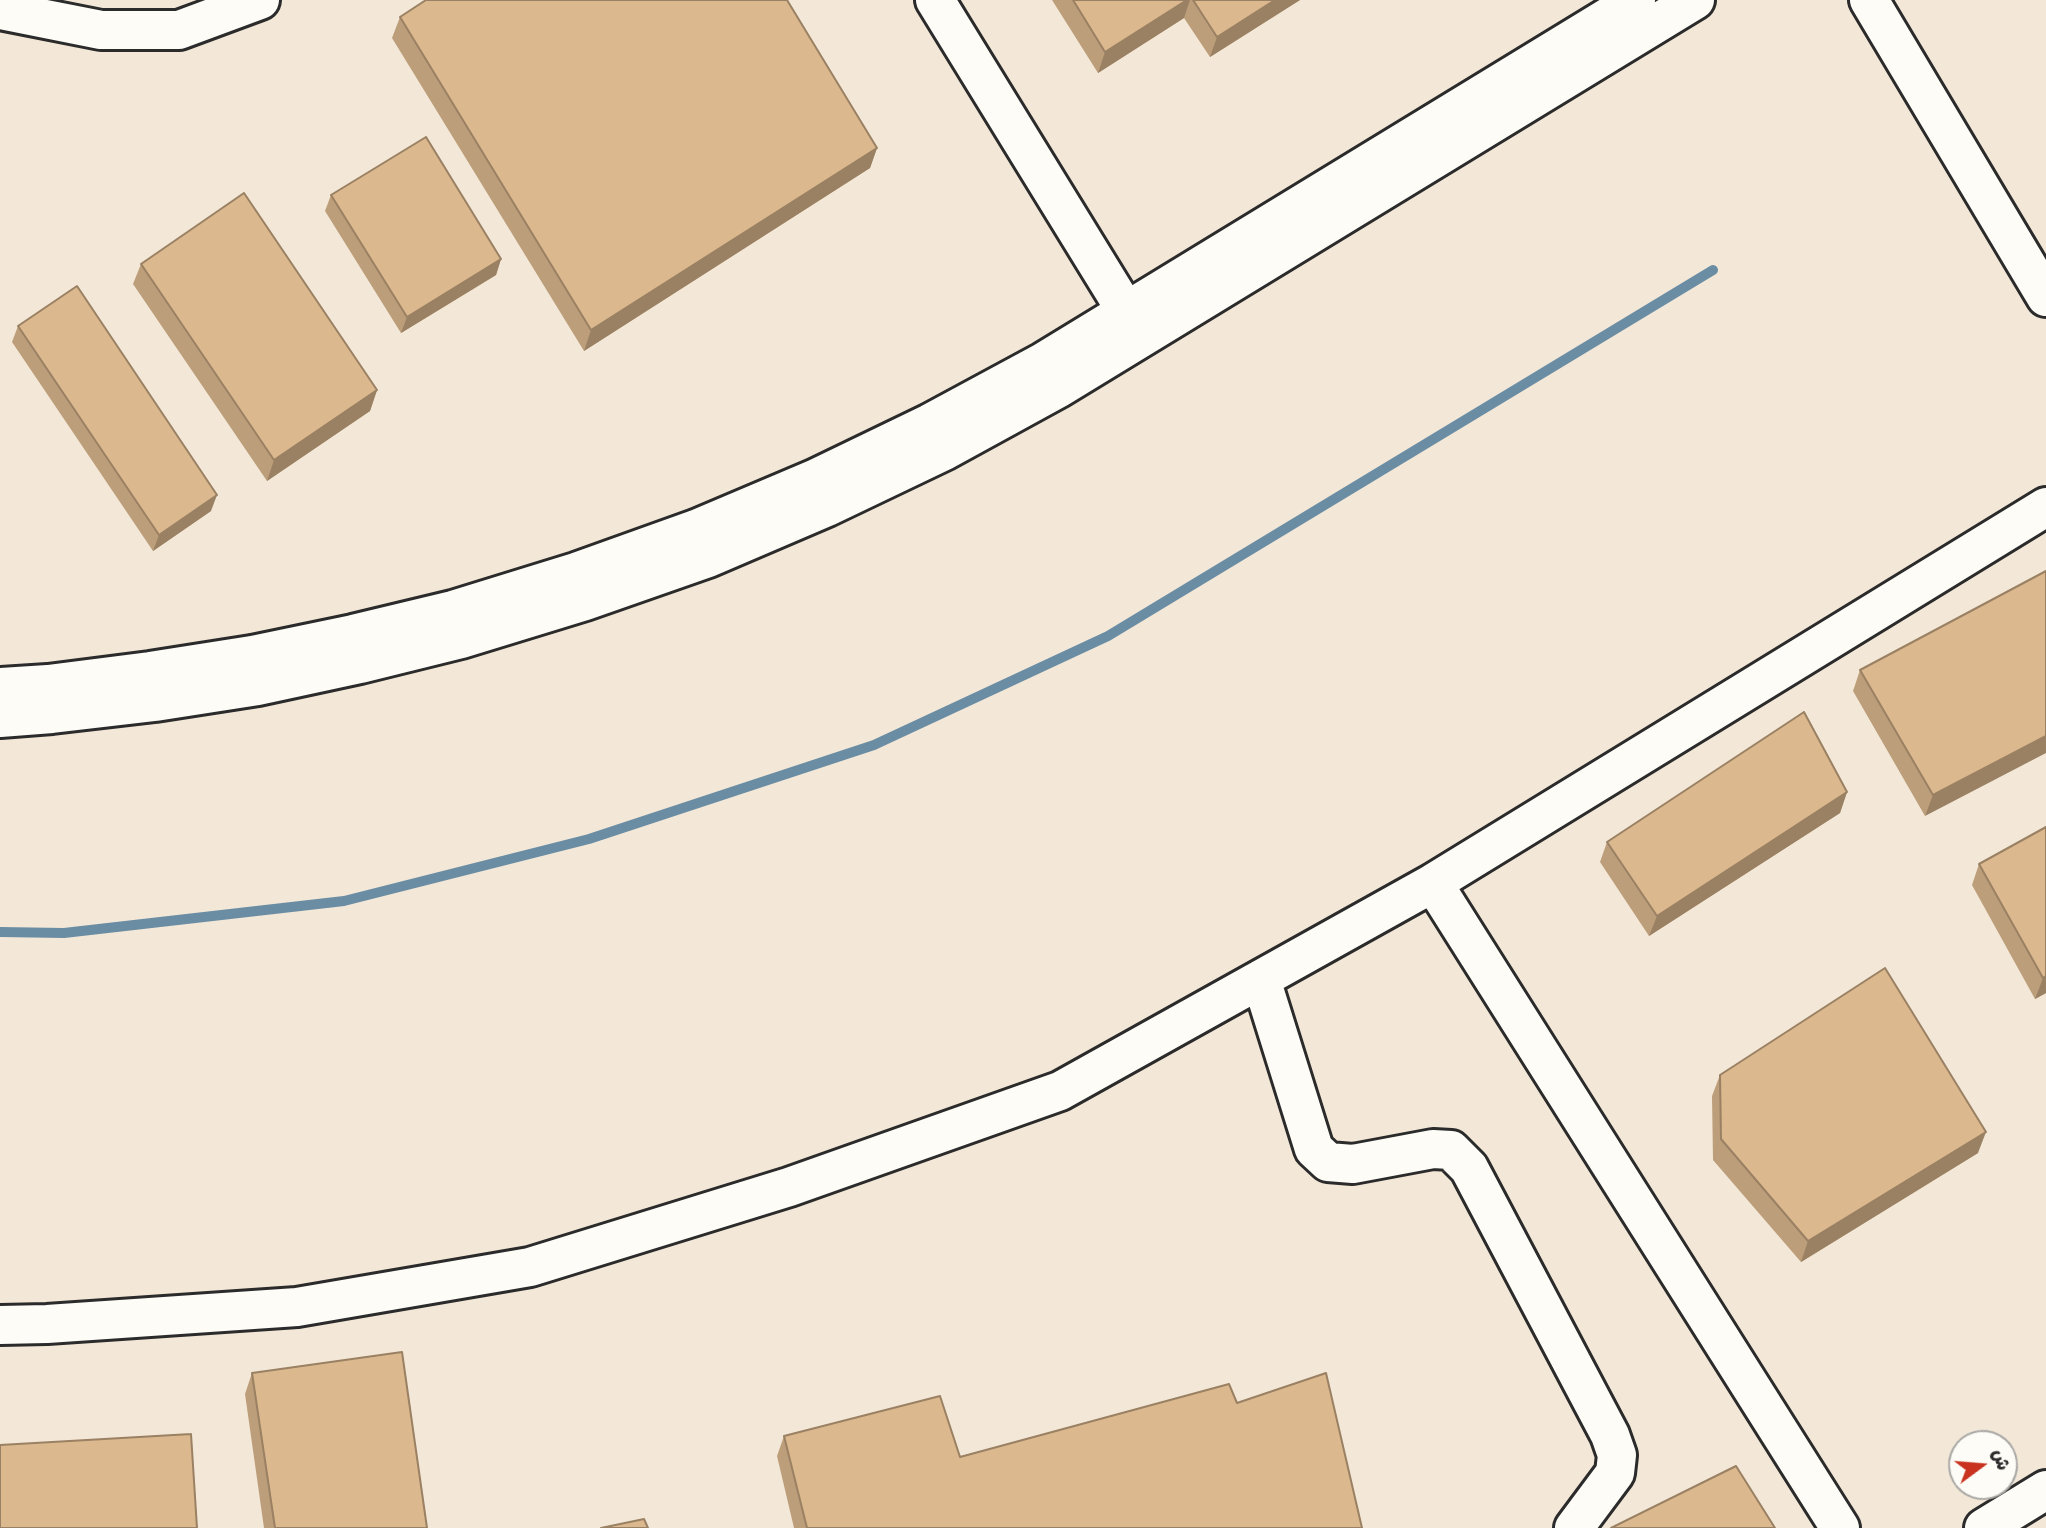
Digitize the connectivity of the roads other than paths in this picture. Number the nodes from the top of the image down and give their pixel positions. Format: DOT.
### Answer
graph roads {
  1 [pos="261,0"];
  2 [pos="935,0"];
  3 [pos="1636,0"];
  4 [pos="1695,0"];
  5 [pos="1869,0"];
  6 [pos="0,10"];
  7 [pos="1613,33"];
  8 [pos="2046,297"];
  9 [pos="1134,323"];
  10 [pos="2046,507"];
  11 [pos="0,687"];
  12 [pos="50,699"];
  13 [pos="0,718"];
  14 [pos="1433,883"];
  15 [pos="1261,979"];
  16 [pos="0,1325"];
  17 [pos="2046,1490"];
  18 [pos="1574,1528"];
  19 [pos="1840,1528"];
  20 [pos="1984,1528"];
  1 -- 6 [label="street"];
  2 -- 9 [label="street"];
  3 -- 7 [label="street"];
  4 -- 7 [label="street"];
  5 -- 8 [label="street"];
  7 -- 9 [label="street"];
  9 -- 12 [label="street"];
  10 -- 14 [label="street"];
  11 -- 12 [label="street"];
  12 -- 13 [label="street"];
  14 -- 15 [label="street"];
  14 -- 19 [label="street"];
  15 -- 16 [label="street"];
  15 -- 18 [label="street"];
  17 -- 20 [label="street"];
}
